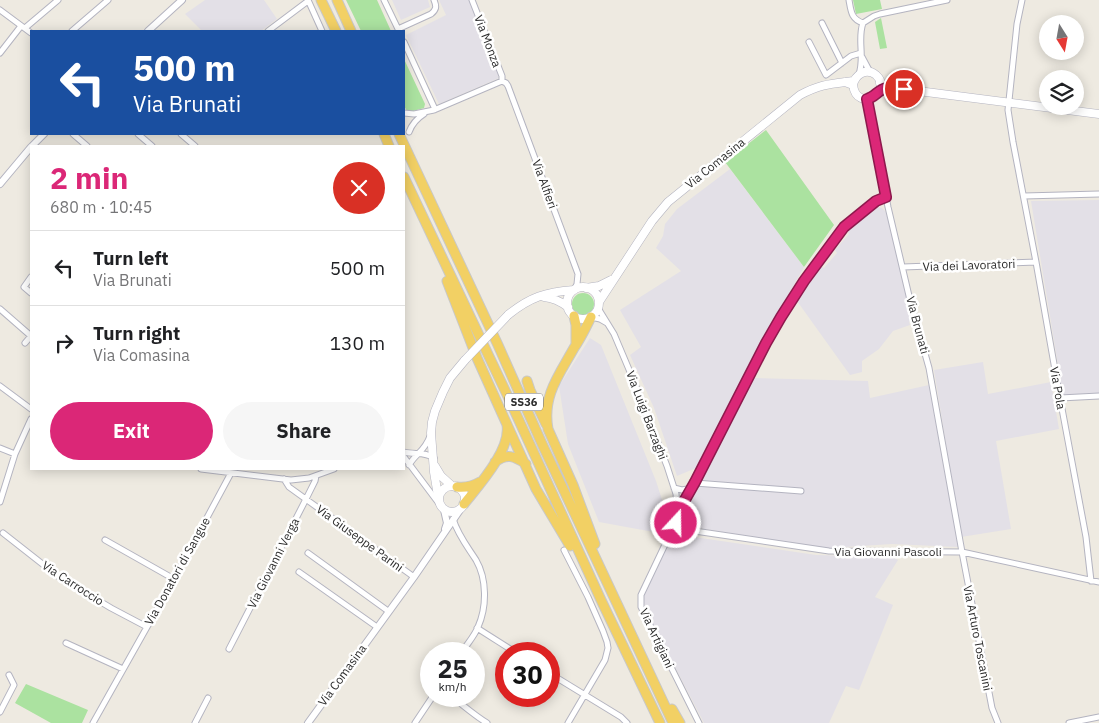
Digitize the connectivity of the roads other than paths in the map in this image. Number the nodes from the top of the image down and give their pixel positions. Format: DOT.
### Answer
graph roads {
  1 [pos="58,0"];
  2 [pos="108,0"];
  3 [pos="182,0"];
  4 [pos="321,0"];
  5 [pos="337,0"];
  6 [pos="384,0"];
  7 [pos="434,0"];
  8 [pos="472,0"];
  9 [pos="849,0"];
  10 [pos="947,0"];
  11 [pos="1022,0"];
  12 [pos="308,1"];
  13 [pos="0,10"];
  14 [pos="822,23"];
  15 [pos="863,23"];
  16 [pos="23,27"];
  17 [pos="73,30"];
  18 [pos="149,30"];
  19 [pos="269,30"];
  20 [pos="322,30"];
  21 [pos="336,30"];
  22 [pos="351,30"];
  23 [pos="398,30"];
  24 [pos="30,31"];
  25 [pos="809,42"];
  26 [pos="405,44"];
  27 [pos="0,53"];
  28 [pos="861,55"];
  29 [pos="842,64"];
  30 [pos="870,72"];
  31 [pos="859,74"];
  32 [pos="502,81"];
  33 [pos="850,83"];
  34 [pos="882,87"];
  35 [pos="867,99"];
  36 [pos="1008,102"];
  37 [pos="434,110"];
  38 [pos="428,112"];
  39 [pos="405,113"];
  40 [pos="1099,114"];
  41 [pos="410,132"];
  42 [pos="43,135"];
  43 [pos="74,135"];
  44 [pos="139,135"];
  45 [pos="182,135"];
  46 [pos="34,145"];
  47 [pos="86,145"];
  48 [pos="151,145"];
  49 [pos="194,145"];
  50 [pos="405,147"];
  51 [pos="30,149"];
  52 [pos="405,179"];
  53 [pos="0,184"];
  54 [pos="1099,194"];
  55 [pos="1024,196"];
  56 [pos="886,197"];
  57 [pos="438,250"];
  58 [pos="1036,262"];
  59 [pos="903,268"];
  60 [pos="30,279"];
  61 [pos="613,280"];
  62 [pos="586,288"];
  63 [pos="574,290"];
  64 [pos="30,292"];
  65 [pos="532,298"];
  66 [pos="598,305"];
  67 [pos="568,307"];
  68 [pos="0,309"];
  69 [pos="574,316"];
  70 [pos="591,317"];
  71 [pos="609,325"];
  72 [pos="30,335"];
  73 [pos="30,337"];
  74 [pos="25,343"];
  75 [pos="576,346"];
  76 [pos="527,381"];
  77 [pos="0,386"];
  78 [pos="1099,396"];
  79 [pos="1060,398"];
  80 [pos="30,408"];
  81 [pos="506,420"];
  82 [pos="30,422"];
  83 [pos="548,428"];
  84 [pos="431,433"];
  85 [pos="0,448"];
  86 [pos="405,452"];
  87 [pos="15,454"];
  88 [pos="418,454"];
  89 [pos="405,459"];
  90 [pos="434,461"];
  91 [pos="494,462"];
  92 [pos="526,464"];
  93 [pos="409,465"];
  94 [pos="208,470"];
  95 [pos="331,470"];
  96 [pos="231,473"];
  97 [pos="316,476"];
  98 [pos="284,479"];
  99 [pos="482,480"];
  100 [pos="695,482"];
  101 [pos="454,486"];
  102 [pos="674,488"];
  103 [pos="692,488"];
  104 [pos="801,492"];
  105 [pos="438,496"];
  106 [pos="306,499"];
  107 [pos="0,502"];
  108 [pos="462,507"];
  109 [pos="442,508"];
  110 [pos="677,508"];
  111 [pos="453,519"];
  112 [pos="677,526"];
  113 [pos="444,532"];
  114 [pos="3,533"];
  115 [pos="105,540"];
  116 [pos="564,550"];
  117 [pos="962,552"];
  118 [pos="308,553"];
  119 [pos="299,572"];
  120 [pos="604,575"];
  121 [pos="414,577"];
  122 [pos="174,579"];
  123 [pos="1091,581"];
  124 [pos="1099,582"];
  125 [pos="601,600"];
  126 [pos="388,611"];
  127 [pos="146,627"];
  128 [pos="377,627"];
  129 [pos="477,628"];
  130 [pos="468,642"];
  131 [pos="499,642"];
  132 [pos="66,643"];
  133 [pos="229,649"];
  134 [pos="633,667"];
  135 [pos="123,668"];
  136 [pos="648,671"];
  137 [pos="10,675"];
  138 [pos="560,680"];
  139 [pos="584,696"];
  140 [pos="208,698"];
  141 [pos="426,707"];
  142 [pos="465,707"];
  143 [pos="0,712"];
  144 [pos="1099,717"];
  145 [pos="93,723"];
  146 [pos="194,723"];
  147 [pos="308,723"];
  148 [pos="416,723"];
  149 [pos="487,723"];
  150 [pos="568,723"];
  151 [pos="627,723"];
  152 [pos="654,723"];
  153 [pos="660,723"];
  154 [pos="673,723"];
  155 [pos="680,723"];
  156 [pos="699,723"];
  157 [pos="998,723"];
  158 [pos="1069,723"];
  1 -- 16 [label="street"];
  2 -- 17 [label="street"];
  3 -- 18 [label="street"];
  4 -- 21 [label="highway"];
  5 -- 22 [label="highway"];
  6 -- 23 [label="street"];
  7 -- 23 [label="street"];
  8 -- 32 [label="street, Via Monza"];
  9 -- 15 [label="street"];
  10 -- 15 [label="street"];
  11 -- 36 [label="street, Via Pola"];
  12 -- 19 [label="street"];
  12 -- 20 [label="street"];
  13 -- 16 [label="street"];
  14 -- 29 [label="street"];
  15 -- 28 [label="street"];
  16 -- 24 [label="street"];
  16 -- 27 [label="street"];
  25 -- 29 [label="street"];
  26 -- 37 [label="street"];
  28 -- 29 [label="street"];
  28 -- 30 [label="street"];
  28 -- 31 [label="street"];
  30 -- 31 [label="main road"];
  30 -- 34 [label="main road"];
  31 -- 33 [label="main road"];
  32 -- 37 [label="street"];
  32 -- 63 [label="street, Via Alfieri"];
  33 -- 35 [label="main road"];
  33 -- 61 [label="main road, Via Comasina"];
  34 -- 35 [label="main road"];
  34 -- 36 [label="main road"];
  35 -- 56 [label="street, Via Brunati"];
  36 -- 40 [label="main road"];
  36 -- 55 [label="street, Via Pola"];
  37 -- 38 [label="street"];
  38 -- 39 [label="street"];
  38 -- 41 [label="street"];
  42 -- 46 [label="street"];
  43 -- 47 [label="street"];
  44 -- 48 [label="street"];
  45 -- 49 [label="street"];
  50 -- 120 [label="highway, SS36"];
  51 -- 53 [label="street"];
  52 -- 57 [label="highway, SS36"];
  54 -- 55 [label="street"];
  55 -- 58 [label="street, Via Pola"];
  56 -- 59 [label="street, Via Brunati"];
  56 -- 100 [label="street"];
  57 -- 81 [label="highway"];
  57 -- 125 [label="highway, SS36"];
  58 -- 59 [label="street, Via dei Lavoratori"];
  58 -- 79 [label="street, Via Pola"];
  59 -- 117 [label="street, Via Brunati"];
  60 -- 64 [label="street"];
  61 -- 62 [label="main road"];
  61 -- 66 [label="main road, Via Comasina"];
  62 -- 63 [label="main road"];
  62 -- 66 [label="main road"];
  63 -- 65 [label="main road"];
  63 -- 67 [label="main road"];
  65 -- 67 [label="main road"];
  65 -- 84 [label="main road, bridge"];
  66 -- 70 [label="main road"];
  66 -- 71 [label="street, Via Luigi Barzaghi"];
  67 -- 69 [label="main road"];
  68 -- 72 [label="street"];
  69 -- 70 [label="main road"];
  69 -- 75 [label="highway"];
  70 -- 71 [label="street"];
  70 -- 75 [label="highway"];
  71 -- 102 [label="street, Via Luigi Barzaghi"];
  73 -- 74 [label="street"];
  75 -- 83 [label="highway"];
  76 -- 83 [label="highway"];
  77 -- 80 [label="street"];
  78 -- 79 [label="street"];
  79 -- 123 [label="street, Via Pola"];
  81 -- 91 [label="highway"];
  81 -- 92 [label="highway"];
  82 -- 87 [label="street"];
  83 -- 120 [label="highway"];
  84 -- 88 [label="street"];
  84 -- 90 [label="main road"];
  85 -- 87 [label="street"];
  86 -- 88 [label="street"];
  87 -- 107 [label="street"];
  88 -- 90 [label="street"];
  88 -- 93 [label="street"];
  89 -- 93 [label="street"];
  90 -- 101 [label="main road"];
  90 -- 105 [label="main road"];
  91 -- 92 [label="highway"];
  91 -- 99 [label="highway"];
  92 -- 125 [label="highway"];
  93 -- 109 [label="street"];
  94 -- 96 [label="street"];
  95 -- 97 [label="street"];
  96 -- 98 [label="street"];
  96 -- 122 [label="street, Via Donatori di Sangue"];
  97 -- 98 [label="street"];
  97 -- 106 [label="street, Via Giovanni Verga"];
  98 -- 106 [label="street, Via Giuseppe Parini"];
  99 -- 101 [label="highway"];
  99 -- 108 [label="highway"];
  100 -- 103 [label="street"];
  100 -- 104 [label="street"];
  101 -- 105 [label="main road"];
  101 -- 108 [label="main road"];
  102 -- 103 [label="street"];
  102 -- 110 [label="street, Via Luigi Barzaghi"];
  103 -- 110 [label="street"];
  105 -- 109 [label="main road"];
  106 -- 121 [label="street, Via Giuseppe Parini"];
  106 -- 133 [label="street, Via Giovanni Verga"];
  108 -- 109 [label="main road"];
  108 -- 111 [label="street, Via Comasina"];
  109 -- 113 [label="street"];
  110 -- 112 [label="street, Via Luigi Barzaghi"];
  111 -- 113 [label="street, Via Comasina"];
  111 -- 129 [label="street"];
  112 -- 117 [label="street, Via Giovanni Pascoli"];
  112 -- 156 [label="street, Via Artigiani"];
  113 -- 121 [label="street, Via Comasina"];
  114 -- 127 [label="street, Via Carroccio"];
  115 -- 122 [label="street"];
  116 -- 139 [label="street"];
  117 -- 123 [label="street, Via Giovanni Pascoli"];
  117 -- 157 [label="street, Via Arturo Toscanini"];
  118 -- 126 [label="street"];
  119 -- 128 [label="street"];
  120 -- 136 [label="highway, SS36"];
  121 -- 126 [label="street, Via Comasina"];
  122 -- 127 [label="street, Via Donatori di Sangue"];
  123 -- 124 [label="street, Via Giovanni Pascoli"];
  125 -- 134 [label="highway, SS36"];
  126 -- 128 [label="street, Via Comasina"];
  127 -- 135 [label="street, Via Donatori di Sangue"];
  128 -- 147 [label="street, Via Comasina"];
  129 -- 130 [label="street"];
  129 -- 131 [label="street"];
  132 -- 135 [label="street"];
  134 -- 152 [label="highway, SS36"];
  134 -- 153 [label="highway, SS36"];
  135 -- 145 [label="street, Via Donatori di Sangue"];
  136 -- 154 [label="highway, SS36"];
  136 -- 155 [label="highway, SS36"];
  137 -- 143 [label="street"];
  138 -- 139 [label="street"];
  139 -- 150 [label="street"];
  139 -- 151 [label="street"];
  140 -- 146 [label="street"];
  141 -- 148 [label="street"];
  142 -- 149 [label="street"];
  144 -- 158 [label="street"];
}
